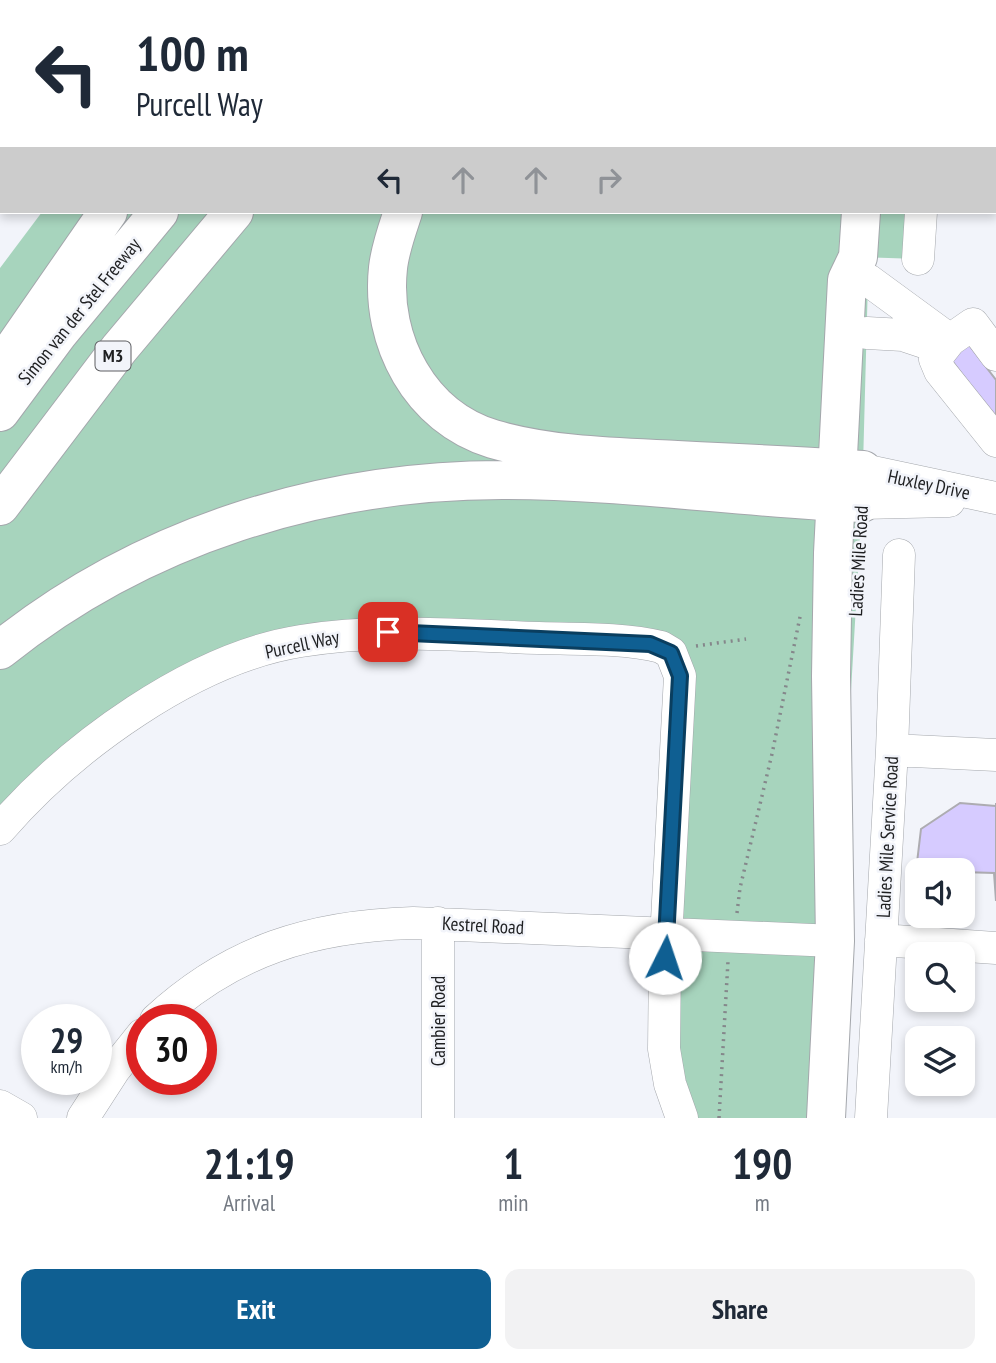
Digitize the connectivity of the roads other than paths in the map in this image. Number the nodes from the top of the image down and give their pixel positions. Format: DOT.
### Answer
graph roads {
  1 [pos="107,214"];
  2 [pos="157,214"];
  3 [pos="232,214"];
  4 [pos="402,214"];
  5 [pos="861,214"];
  6 [pos="921,214"];
  7 [pos="918,260"];
  8 [pos="863,269"];
  9 [pos="867,332"];
  10 [pos="965,332"];
  11 [pos="996,355"];
  12 [pos="0,368"];
  13 [pos="0,412"];
  14 [pos="996,441"];
  15 [pos="849,486"];
  16 [pos="996,500"];
  17 [pos="0,506"];
  18 [pos="899,555"];
  19 [pos="0,650"];
  20 [pos="892,750"];
  21 [pos="996,755"];
  22 [pos="0,829"];
  23 [pos="438,923"];
  24 [pos="667,933"];
  25 [pos="881,940"];
  26 [pos="835,941"];
  27 [pos="996,948"];
  28 [pos="176,1004"];
  29 [pos="126,1055"];
  30 [pos="0,1106"];
  31 [pos="21,1118"];
  32 [pos="83,1118"];
  33 [pos="438,1118"];
  34 [pos="682,1118"];
  35 [pos="826,1118"];
  36 [pos="871,1118"];
  1 -- 12 [label="main road"];
  2 -- 13 [label="main road, Simon van der Stel Freeway"];
  3 -- 17 [label="main road, M3"];
  4 -- 15 [label="main road"];
  5 -- 8 [label="main road, Ladies Mile Road"];
  6 -- 7 [label="street"];
  8 -- 9 [label="main road, Ladies Mile Road"];
  8 -- 10 [label="street"];
  8 -- 15 [label="main road, Ladies Mile Road"];
  9 -- 10 [label="street"];
  9 -- 15 [label="main road, Ladies Mile Road"];
  10 -- 11 [label="street"];
  10 -- 14 [label="street"];
  15 -- 16 [label="street, Huxley Drive"];
  15 -- 19 [label="main road"];
  15 -- 26 [label="main road, Ladies Mile Road"];
  18 -- 20 [label="street, Ladies Mile Service Road"];
  20 -- 21 [label="street"];
  20 -- 25 [label="street, Ladies Mile Service Road"];
  22 -- 24 [label="street, Purcell Way"];
  23 -- 24 [label="street, Kestrel Road"];
  23 -- 28 [label="street, Kestrel Road"];
  23 -- 33 [label="street, Cambier Road"];
  24 -- 26 [label="street, Kestrel Road"];
  24 -- 34 [label="street"];
  25 -- 27 [label="street"];
  25 -- 36 [label="street, Ladies Mile Service Road"];
  26 -- 35 [label="main road, Ladies Mile Road"];
  29 -- 32 [label="street"];
  30 -- 31 [label="street"];
}
